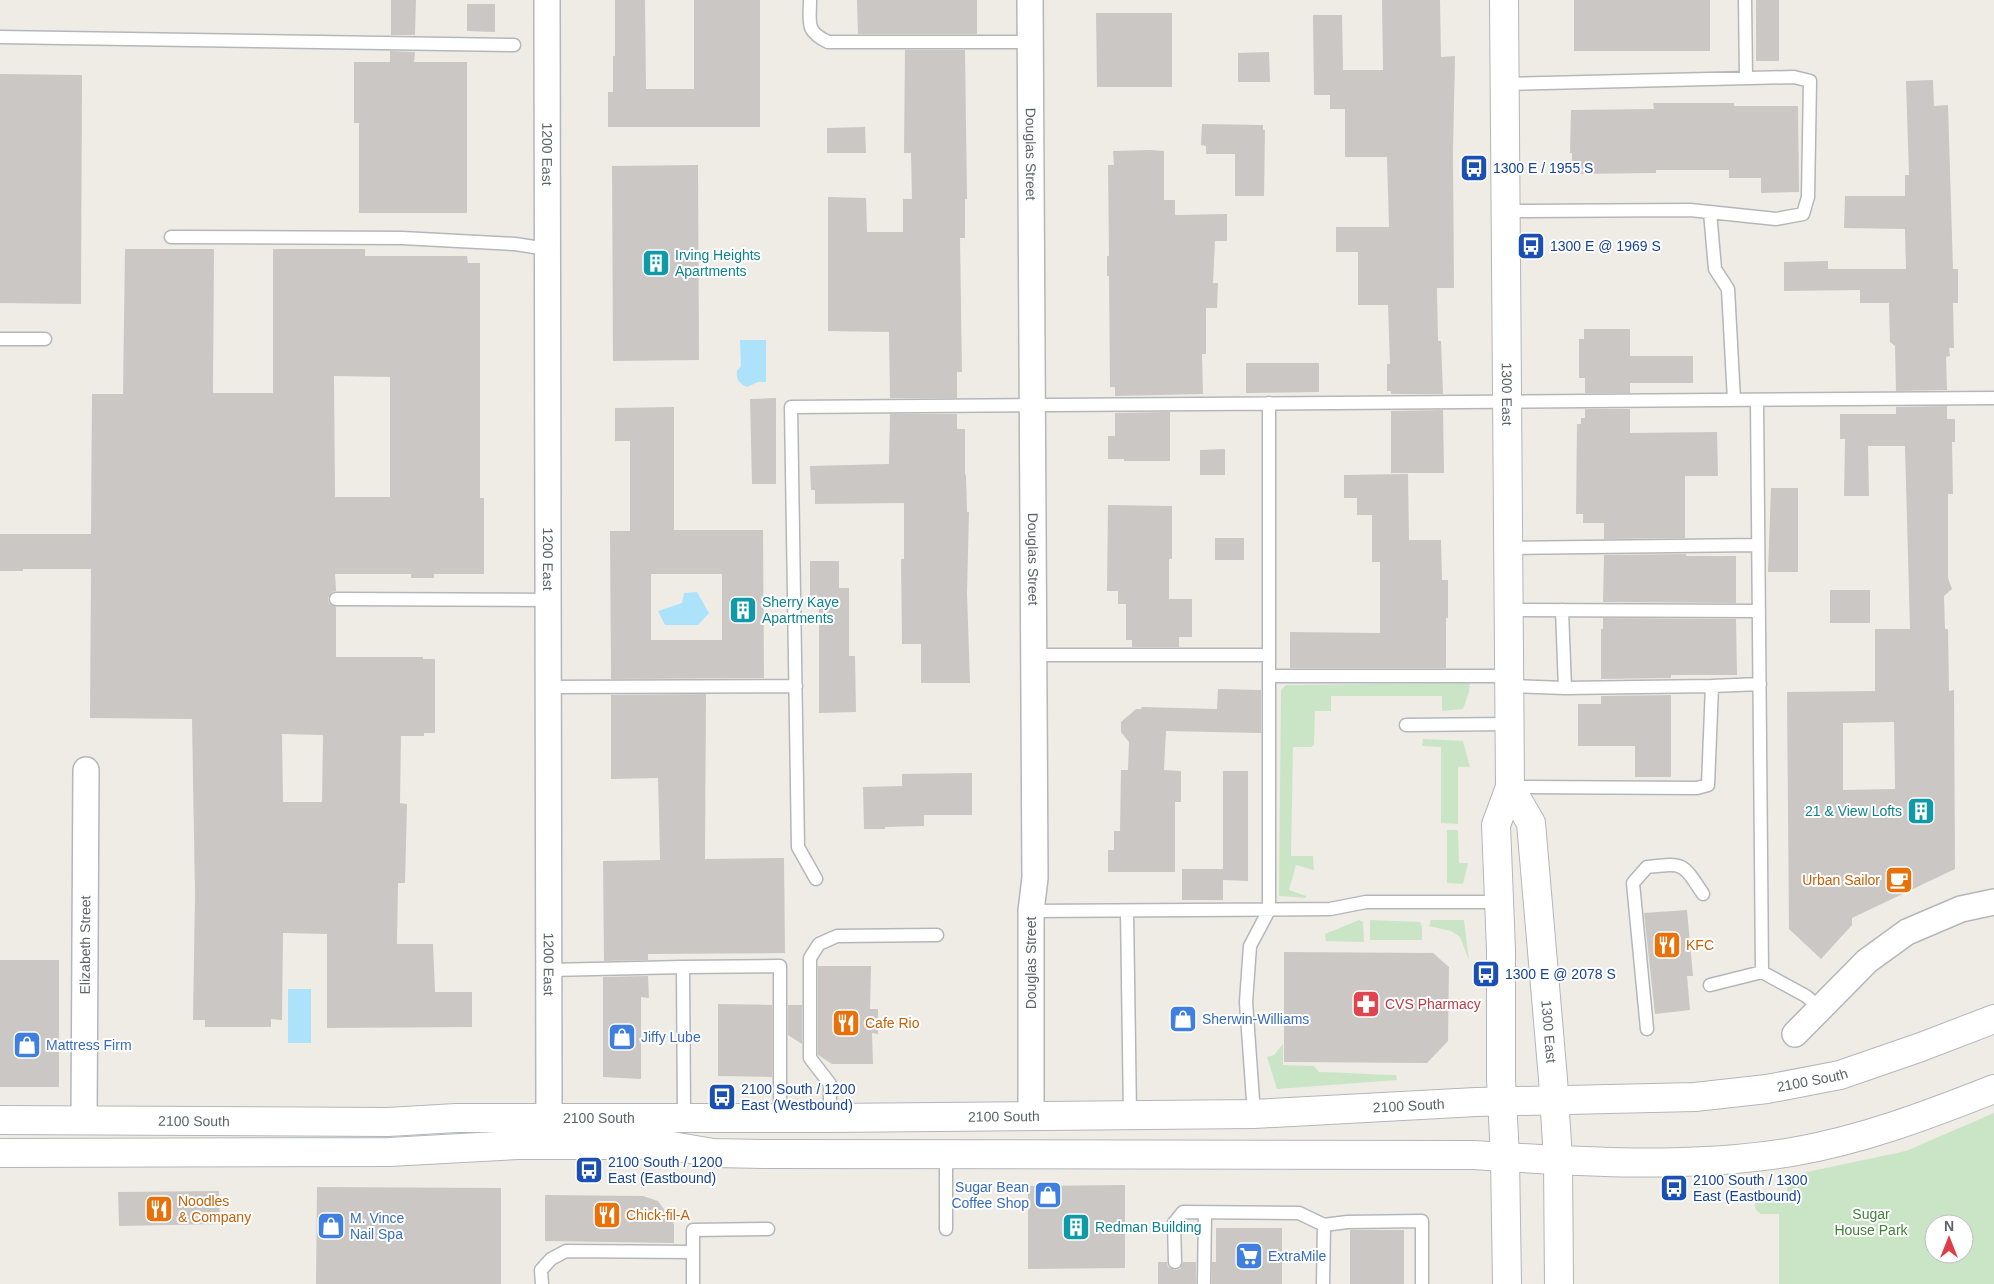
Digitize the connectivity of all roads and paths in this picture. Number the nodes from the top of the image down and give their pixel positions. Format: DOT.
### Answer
graph roads {
  1 [pos="546,0"];
  2 [pos="810,0"];
  3 [pos="1030,0"];
  4 [pos="1504,0"];
  5 [pos="1745,0"];
  6 [pos="0,37"];
  7 [pos="1030,42"];
  8 [pos="514,45"];
  9 [pos="1746,78"];
  10 [pos="1504,84"];
  11 [pos="1505,211"];
  12 [pos="1710,212"];
  13 [pos="171,237"];
  14 [pos="547,249"];
  15 [pos="0,339"];
  16 [pos="45,339"];
  17 [pos="1994,398"];
  18 [pos="1734,400"];
  19 [pos="1757,400"];
  20 [pos="1507,401"];
  21 [pos="1269,404"];
  22 [pos="1032,405"];
  23 [pos="1758,545"];
  24 [pos="1508,548"];
  25 [pos="336,600"];
  26 [pos="548,600"];
  27 [pos="1508,610"];
  28 [pos="1562,610"];
  29 [pos="1759,611"];
  30 [pos="1033,655"];
  31 [pos="1269,655"];
  32 [pos="1269,676"];
  33 [pos="1509,681"];
  34 [pos="1760,684"];
  35 [pos="548,686"];
  36 [pos="796,686"];
  37 [pos="1712,686"];
  38 [pos="1565,688"];
  39 [pos="1509,724"];
  40 [pos="1406,726"];
  41 [pos="86,770"];
  42 [pos="1510,787"];
  43 [pos="816,879"];
  44 [pos="1703,894"];
  45 [pos="1500,902"];
  46 [pos="1994,902"];
  47 [pos="1269,910"];
  48 [pos="1127,911"];
  49 [pos="1031,912"];
  50 [pos="936,935"];
  51 [pos="682,967"];
  52 [pos="549,970"];
  53 [pos="1762,972"];
  54 [pos="1710,984"];
  55 [pos="1820,1008"];
  56 [pos="1994,1018"];
  57 [pos="1646,1029"];
  58 [pos="1795,1034"];
  59 [pos="1994,1089"];
  60 [pos="1554,1100"];
  61 [pos="1502,1101"];
  62 [pos="1254,1114"];
  63 [pos="1130,1115"];
  64 [pos="1031,1116"];
  65 [pos="549,1118"];
  66 [pos="684,1118"];
  67 [pos="780,1118"];
  68 [pos="830,1118"];
  69 [pos="0,1120"];
  70 [pos="84,1120"];
  71 [pos="388,1122"];
  72 [pos="265,1152"];
  73 [pos="0,1153"];
  74 [pos="768,1154"];
  75 [pos="946,1154"];
  76 [pos="1505,1157"];
  77 [pos="1558,1160"];
  78 [pos="1205,1213"];
  79 [pos="1324,1225"];
  80 [pos="768,1229"];
  81 [pos="946,1229"];
  82 [pos="692,1252"];
  83 [pos="1175,1262"];
  84 [pos="542,1284"];
  85 [pos="693,1284"];
  86 [pos="1204,1284"];
  87 [pos="1323,1284"];
  88 [pos="1422,1284"];
  89 [pos="1506,1284"];
  90 [pos="1559,1284"];
  1 -- 14 [label="street, 1200 East"];
  2 -- 7 [label="lane"];
  3 -- 7 [label="street, Douglas Street"];
  4 -- 10 [label="main road, 1300 East"];
  5 -- 9 [label="lane"];
  6 -- 8 [label="lane"];
  7 -- 22 [label="street, Douglas Street"];
  9 -- 10 [label="lane"];
  9 -- 12 [label="lane"];
  10 -- 11 [label="main road, 1300 East"];
  11 -- 12 [label="lane"];
  11 -- 20 [label="main road, 1300 East"];
  12 -- 18 [label="lane"];
  13 -- 14 [label="lane"];
  14 -- 26 [label="street, 1200 East"];
  15 -- 16 [label="lane"];
  17 -- 19 [label="lane"];
  18 -- 19 [label="lane"];
  18 -- 20 [label="lane"];
  19 -- 23 [label="lane"];
  20 -- 21 [label="lane"];
  20 -- 24 [label="main road, 1300 East"];
  21 -- 22 [label="lane"];
  21 -- 31 [label="lane"];
  22 -- 30 [label="street, Douglas Street"];
  22 -- 36 [label="lane"];
  23 -- 24 [label="lane"];
  23 -- 29 [label="lane"];
  24 -- 27 [label="main road, 1300 East"];
  25 -- 26 [label="lane"];
  26 -- 35 [label="street, 1200 East"];
  27 -- 28 [label="lane"];
  27 -- 33 [label="main road, 1300 East"];
  28 -- 29 [label="lane"];
  28 -- 38 [label="lane"];
  29 -- 34 [label="lane"];
  30 -- 31 [label="lane"];
  30 -- 49 [label="street, Douglas Street"];
  31 -- 32 [label="lane"];
  32 -- 33 [label="lane"];
  32 -- 47 [label="lane"];
  33 -- 38 [label="lane"];
  33 -- 39 [label="main road, 1300 East"];
  34 -- 37 [label="lane"];
  34 -- 53 [label="lane"];
  35 -- 36 [label="lane"];
  35 -- 52 [label="street, 1200 East"];
  36 -- 43 [label="lane"];
  37 -- 38 [label="lane"];
  37 -- 42 [label="lane"];
  39 -- 40 [label="lane"];
  39 -- 42 [label="main road, 1300 East"];
  41 -- 70 [label="street, Elizabeth Street"];
  42 -- 45 [label="main road, 1300 East"];
  42 -- 60 [label="main road, 1300 East"];
  44 -- 57 [label="lane"];
  45 -- 47 [label="lane"];
  45 -- 61 [label="main road, 1300 East"];
  46 -- 55 [label="street"];
  47 -- 48 [label="lane"];
  47 -- 62 [label="lane"];
  48 -- 49 [label="lane"];
  48 -- 63 [label="lane"];
  49 -- 64 [label="street, Douglas Street"];
  50 -- 68 [label="lane"];
  51 -- 52 [label="lane"];
  51 -- 66 [label="lane"];
  51 -- 67 [label="lane"];
  52 -- 65 [label="street, 1200 East"];
  53 -- 54 [label="lane"];
  53 -- 55 [label="lane"];
  55 -- 58 [label="street"];
  56 -- 60 [label="main road, 2100 South"];
  59 -- 77 [label="main road, 2100 South"];
  60 -- 61 [label="main road, 2100 South"];
  60 -- 77 [label="main road, 1300 East"];
  61 -- 62 [label="main road, 2100 South"];
  61 -- 76 [label="main road, 1300 East"];
  62 -- 63 [label="main road, 2100 South"];
  63 -- 64 [label="main road, 2100 South"];
  64 -- 68 [label="main road, 2100 South"];
  64 -- 74 [label="main road"];
  65 -- 66 [label="main road, 2100 South"];
  65 -- 71 [label="main road, 2100 South"];
  66 -- 67 [label="main road, 2100 South"];
  67 -- 68 [label="main road, 2100 South"];
  69 -- 70 [label="main road, 2100 South"];
  70 -- 71 [label="main road, 2100 South"];
  71 -- 72 [label="main road"];
  72 -- 73 [label="main road, 2100 South"];
  72 -- 74 [label="main road, 2100 South"];
  74 -- 75 [label="main road, 2100 South"];
  75 -- 76 [label="main road, 2100 South"];
  75 -- 81 [label="lane"];
  76 -- 77 [label="main road, 2100 South"];
  76 -- 89 [label="main road, 1300 East"];
  77 -- 90 [label="main road, 1300 East"];
  78 -- 79 [label="lane"];
  78 -- 83 [label="lane"];
  78 -- 86 [label="lane"];
  79 -- 87 [label="lane"];
  79 -- 88 [label="lane"];
  80 -- 82 [label="lane"];
  82 -- 84 [label="lane"];
  82 -- 85 [label="lane"];
}
